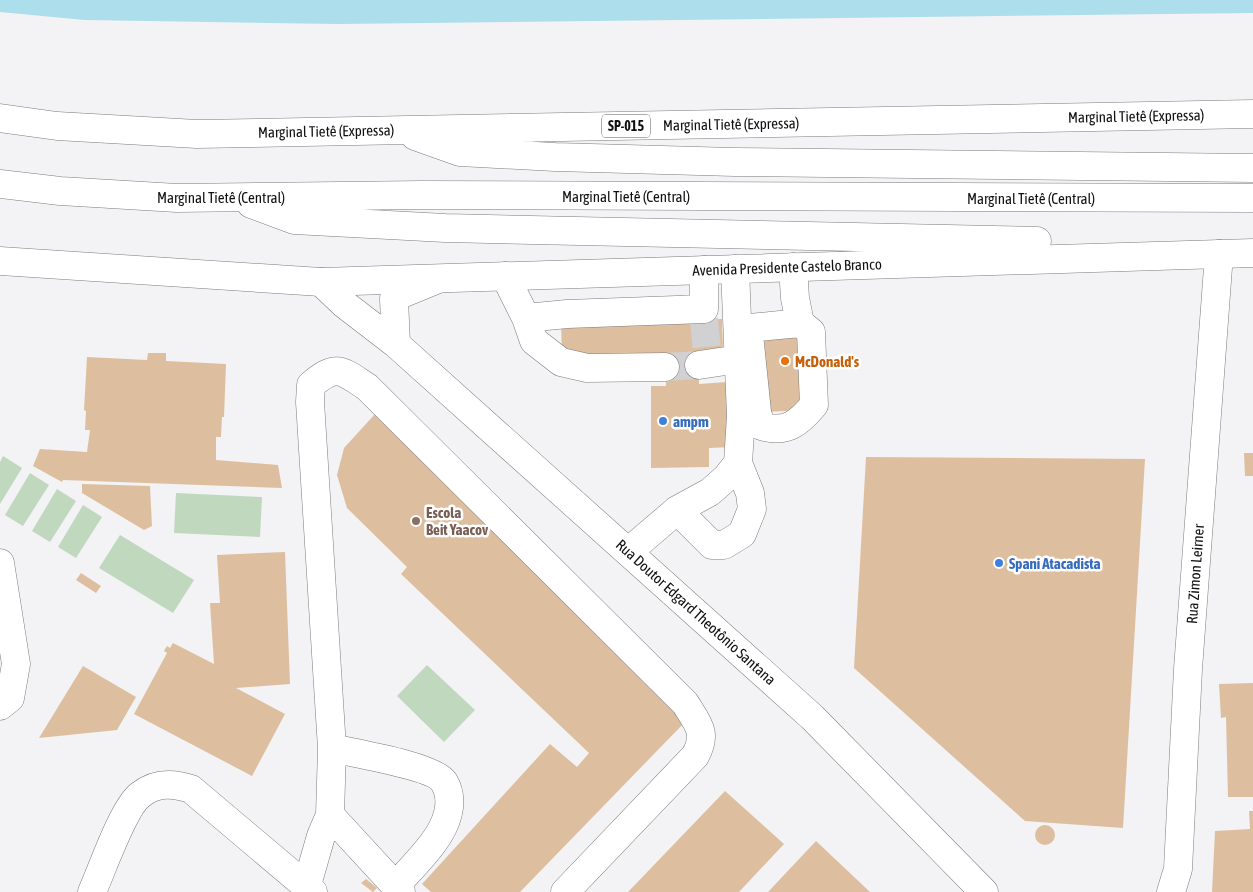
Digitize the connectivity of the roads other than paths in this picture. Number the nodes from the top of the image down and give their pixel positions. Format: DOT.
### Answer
graph roads {
  1 [pos="1253,114"];
  2 [pos="0,118"];
  3 [pos="400,130"];
  4 [pos="1253,168"];
  5 [pos="0,184"];
  6 [pos="1253,198"];
  7 [pos="235,199"];
  8 [pos="1253,253"];
  9 [pos="1219,254"];
  10 [pos="1100,260"];
  11 [pos="0,261"];
  12 [pos="793,267"];
  13 [pos="735,269"];
  14 [pos="704,270"];
  15 [pos="505,276"];
  16 [pos="440,278"];
  17 [pos="321,282"];
  18 [pos="526,318"];
  19 [pos="800,322"];
  20 [pos="739,328"];
  21 [pos="396,344"];
  22 [pos="739,359"];
  23 [pos="704,360"];
  24 [pos="665,367"];
  25 [pos="738,463"];
  26 [pos="677,510"];
  27 [pos="628,552"];
  28 [pos="0,563"];
  29 [pos="0,706"];
  30 [pos="332,748"];
  31 [pos="330,815"];
  32 [pos="398,889"];
  33 [pos="308,890"];
  34 [pos="92,892"];
  35 [pos="565,892"];
  36 [pos="984,892"];
  37 [pos="1170,892"];
  1 -- 3 [label="main road, Marginal Tietê (Expressa) / SP-015"];
  2 -- 3 [label="main road, Marginal Tietê (Expressa) / SP-015"];
  3 -- 4 [label="main road"];
  5 -- 7 [label="main road, Marginal Tietê (Central)"];
  6 -- 7 [label="main road, Marginal Tietê (Central)"];
  7 -- 10 [label="main road"];
  8 -- 9 [label="main road, Avenida Presidente Castelo Branco"];
  9 -- 10 [label="main road, Avenida Presidente Castelo Branco"];
  9 -- 37 [label="main road, Rua Zimon Leirner"];
  10 -- 12 [label="main road, Avenida Presidente Castelo Branco"];
  11 -- 17 [label="main road, Avenida Presidente Castelo Branco"];
  12 -- 13 [label="main road, Avenida Presidente Castelo Branco"];
  12 -- 19 [label="main road"];
  13 -- 14 [label="main road, Avenida Presidente Castelo Branco"];
  13 -- 20 [label="main road"];
  14 -- 15 [label="main road, Avenida Presidente Castelo Branco"];
  14 -- 18 [label="main road"];
  15 -- 16 [label="main road, Avenida Presidente Castelo Branco"];
  15 -- 18 [label="main road"];
  16 -- 17 [label="main road, Avenida Presidente Castelo Branco"];
  16 -- 21 [label="main road"];
  17 -- 21 [label="main road, Rua Doutor Edgard Theotônio Santana"];
  18 -- 24 [label="main road"];
  19 -- 20 [label="main road"];
  19 -- 20 [label="main road"];
  20 -- 22 [label="main road"];
  21 -- 27 [label="main road, Rua Doutor Edgard Theotônio Santana"];
  22 -- 23 [label="main road"];
  22 -- 25 [label="main road"];
  25 -- 26 [label="main road"];
  25 -- 26 [label="main road"];
  26 -- 27 [label="main road"];
  27 -- 36 [label="main road, Rua Doutor Edgard Theotônio Santana"];
  28 -- 29 [label="main road"];
  30 -- 31 [label="main road"];
  30 -- 32 [label="main road"];
  30 -- 35 [label="main road"];
  31 -- 32 [label="main road"];
  31 -- 33 [label="main road"];
  33 -- 34 [label="main road"];
}
